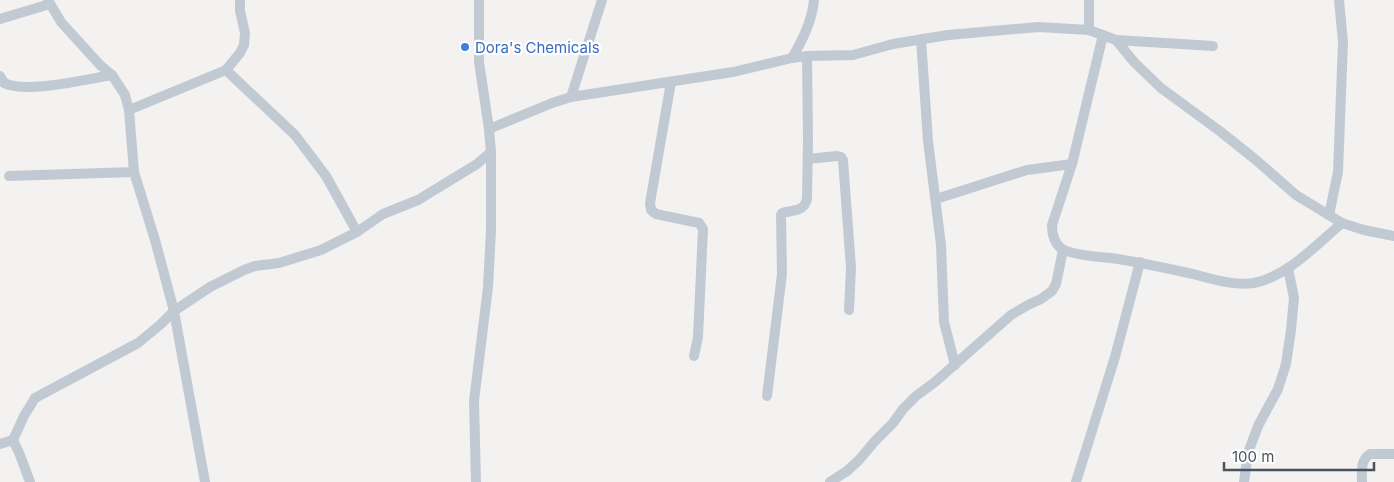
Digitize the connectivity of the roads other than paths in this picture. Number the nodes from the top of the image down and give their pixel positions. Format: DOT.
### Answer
graph roads {
  1 [pos="240,0"];
  2 [pos="479,0"];
  3 [pos="602,0"];
  4 [pos="814,0"];
  5 [pos="1089,0"];
  6 [pos="1339,0"];
  7 [pos="49,2"];
  8 [pos="0,19"];
  9 [pos="1089,30"];
  10 [pos="1103,35"];
  11 [pos="921,39"];
  12 [pos="1116,40"];
  13 [pos="1213,46"];
  14 [pos="806,56"];
  15 [pos="792,58"];
  16 [pos="226,70"];
  17 [pos="112,75"];
  18 [pos="0,76"];
  19 [pos="671,82"];
  20 [pos="571,97"];
  21 [pos="129,110"];
  22 [pos="489,128"];
  23 [pos="491,152"];
  24 [pos="808,159"];
  25 [pos="1072,164"];
  26 [pos="134,172"];
  27 [pos="9,176"];
  28 [pos="936,200"];
  29 [pos="1329,215"];
  30 [pos="1342,223"];
  31 [pos="357,232"];
  32 [pos="1394,236"];
  33 [pos="1063,250"];
  34 [pos="1140,262"];
  35 [pos="1288,268"];
  36 [pos="849,310"];
  37 [pos="174,311"];
  38 [pos="694,356"];
  39 [pos="955,365"];
  40 [pos="767,396"];
  41 [pos="13,440"];
  42 [pos="0,444"];
  43 [pos="1394,454"];
  44 [pos="30,482"];
  45 [pos="205,482"];
  46 [pos="476,482"];
  47 [pos="830,482"];
  48 [pos="1076,482"];
  49 [pos="1244,482"];
  50 [pos="1362,482"];
  1 -- 16 [label="street"];
  2 -- 22 [label="street"];
  3 -- 20 [label="street"];
  4 -- 15 [label="street"];
  5 -- 9 [label="street"];
  6 -- 29 [label="street"];
  7 -- 8 [label="street"];
  7 -- 17 [label="street"];
  9 -- 10 [label="street"];
  9 -- 11 [label="street"];
  10 -- 12 [label="street"];
  10 -- 25 [label="street"];
  11 -- 14 [label="street"];
  11 -- 28 [label="street"];
  12 -- 13 [label="street"];
  12 -- 29 [label="street"];
  14 -- 15 [label="street"];
  14 -- 24 [label="street"];
  15 -- 19 [label="street"];
  16 -- 21 [label="street"];
  16 -- 31 [label="street"];
  17 -- 18 [label="street"];
  17 -- 21 [label="street"];
  19 -- 20 [label="street"];
  19 -- 38 [label="street"];
  20 -- 22 [label="street"];
  21 -- 26 [label="street"];
  22 -- 23 [label="street"];
  23 -- 31 [label="street"];
  23 -- 46 [label="street"];
  24 -- 36 [label="street"];
  24 -- 40 [label="street"];
  25 -- 28 [label="street"];
  25 -- 33 [label="street"];
  26 -- 27 [label="street"];
  26 -- 37 [label="street"];
  28 -- 39 [label="street"];
  29 -- 30 [label="street"];
  30 -- 32 [label="street"];
  30 -- 35 [label="street"];
  31 -- 37 [label="street"];
  33 -- 34 [label="street"];
  33 -- 39 [label="street"];
  34 -- 35 [label="street"];
  34 -- 48 [label="street"];
  35 -- 49 [label="street"];
  37 -- 41 [label="street"];
  37 -- 45 [label="street"];
  39 -- 47 [label="street"];
  41 -- 42 [label="street"];
  41 -- 44 [label="street"];
  43 -- 50 [label="street"];
}
